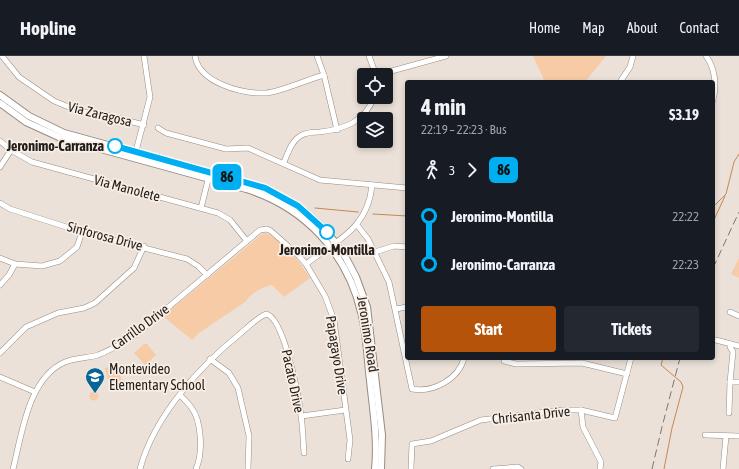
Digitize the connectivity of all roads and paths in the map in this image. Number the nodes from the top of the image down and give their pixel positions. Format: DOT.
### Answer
graph roads {
  1 [pos="2,56"];
  2 [pos="144,56"];
  3 [pos="195,56"];
  4 [pos="317,56"];
  5 [pos="370,56"];
  6 [pos="446,56"];
  7 [pos="632,56"];
  8 [pos="706,56"];
  9 [pos="374,68"];
  10 [pos="393,70"];
  11 [pos="324,75"];
  12 [pos="621,80"];
  13 [pos="714,80"];
  14 [pos="0,95"];
  15 [pos="0,103"];
  16 [pos="370,104"];
  17 [pos="144,124"];
  18 [pos="158,128"];
  19 [pos="337,130"];
  20 [pos="0,141"];
  21 [pos="11,150"];
  22 [pos="135,155"];
  23 [pos="284,162"];
  24 [pos="0,166"];
  25 [pos="209,176"];
  26 [pos="372,185"];
  27 [pos="405,188"];
  28 [pos="0,203"];
  29 [pos="201,208"];
  30 [pos="357,225"];
  31 [pos="265,229"];
  32 [pos="82,232"];
  33 [pos="247,241"];
  34 [pos="333,244"];
  35 [pos="144,246"];
  36 [pos="405,247"];
  37 [pos="374,252"];
  38 [pos="0,258"];
  39 [pos="15,264"];
  40 [pos="306,264"];
  41 [pos="207,275"];
  42 [pos="0,285"];
  43 [pos="405,307"];
  44 [pos="396,309"];
  45 [pos="730,312"];
  46 [pos="739,316"];
  47 [pos="716,340"];
  48 [pos="731,344"];
  49 [pos="739,346"];
  50 [pos="733,352"];
  51 [pos="0,353"];
  52 [pos="405,354"];
  53 [pos="210,359"];
  54 [pos="406,360"];
  55 [pos="463,360"];
  56 [pos="630,360"];
  57 [pos="504,361"];
  58 [pos="583,361"];
  59 [pos="627,374"];
  60 [pos="0,377"];
  61 [pos="730,382"];
  62 [pos="739,382"];
  63 [pos="34,392"];
  64 [pos="180,395"];
  65 [pos="345,410"];
  66 [pos="581,410"];
  67 [pos="729,413"];
  68 [pos="302,416"];
  69 [pos="705,435"];
  70 [pos="726,436"];
  71 [pos="739,436"];
  72 [pos="304,453"];
  73 [pos="348,459"];
  74 [pos="13,469"];
  75 [pos="140,469"];
  76 [pos="196,469"];
  77 [pos="248,469"];
  78 [pos="375,469"];
  79 [pos="381,469"];
  80 [pos="411,469"];
  81 [pos="493,469"];
  82 [pos="521,469"];
  83 [pos="600,469"];
  84 [pos="723,469"];
  1 -- 17 [label="street, Via Zaragosa"];
  2 -- 17 [label="street"];
  3 -- 11 [label="street"];
  4 -- 11 [label="street"];
  5 -- 9 [label="street"];
  6 -- 10 [label="street"];
  7 -- 12 [label="street"];
  8 -- 13 [label="street"];
  11 -- 19 [label="street"];
  14 -- 22 [label="main road, Jeronimo Road"];
  15 -- 22 [label="main road, Jeronimo Road"];
  16 -- 19 [label="street"];
  17 -- 22 [label="street"];
  18 -- 23 [label="street"];
  19 -- 23 [label="street"];
  20 -- 21 [label="street, Via Manolete"];
  21 -- 24 [label="street"];
  21 -- 29 [label="street, Via Manolete"];
  22 -- 25 [label="main road, Jeronimo Road"];
  23 -- 26 [label="street"];
  25 -- 29 [label="street"];
  25 -- 34 [label="main road, Jeronimo Road"];
  26 -- 27 [label="street"];
  26 -- 30 [label="street"];
  28 -- 32 [label="street, Sinforosa Drive"];
  29 -- 33 [label="street, Via Manolete"];
  30 -- 34 [label="street"];
  30 -- 37 [label="street"];
  31 -- 33 [label="street, Carrillo Drive"];
  31 -- 40 [label="street, Papagayo Drive"];
  32 -- 35 [label="street, Sinforosa Drive"];
  32 -- 39 [label="street"];
  33 -- 41 [label="street, Carrillo Drive"];
  34 -- 40 [label="street"];
  34 -- 78 [label="main road, Jeronimo Road"];
  34 -- 79 [label="main road, Jeronimo Road"];
  35 -- 41 [label="street, Sinforosa Drive"];
  35 -- 51 [label="street"];
  36 -- 37 [label="street"];
  37 -- 44 [label="street"];
  38 -- 39 [label="street"];
  39 -- 42 [label="street"];
  40 -- 65 [label="street, Papagayo Drive"];
  41 -- 63 [label="street, Carrillo Drive"];
  43 -- 44 [label="street"];
  44 -- 52 [label="street"];
  45 -- 46 [label="street"];
  47 -- 48 [label="street"];
  48 -- 49 [label="street"];
  48 -- 50 [label="street"];
  49 -- 50 [label="street"];
  50 -- 61 [label="street"];
  53 -- 64 [label="street"];
  53 -- 68 [label="street, Pacato Drive"];
  53 -- 77 [label="street"];
  54 -- 55 [label="street"];
  56 -- 59 [label="street, Chrisanta Drive"];
  57 -- 58 [label="street"];
  58 -- 59 [label="street"];
  59 -- 66 [label="street, Chrisanta Drive"];
  60 -- 63 [label="street"];
  61 -- 62 [label="street"];
  61 -- 67 [label="street"];
  63 -- 74 [label="street, Carrillo Drive"];
  64 -- 75 [label="street"];
  64 -- 76 [label="street"];
  65 -- 68 [label="street"];
  65 -- 73 [label="street, Papagayo Drive"];
  66 -- 80 [label="street, Chrisanta Drive"];
  66 -- 83 [label="street"];
  68 -- 72 [label="street, Pacato Drive"];
  69 -- 70 [label="street"];
  70 -- 71 [label="street"];
  70 -- 84 [label="street"];
  81 -- 82 [label="street"];
}
